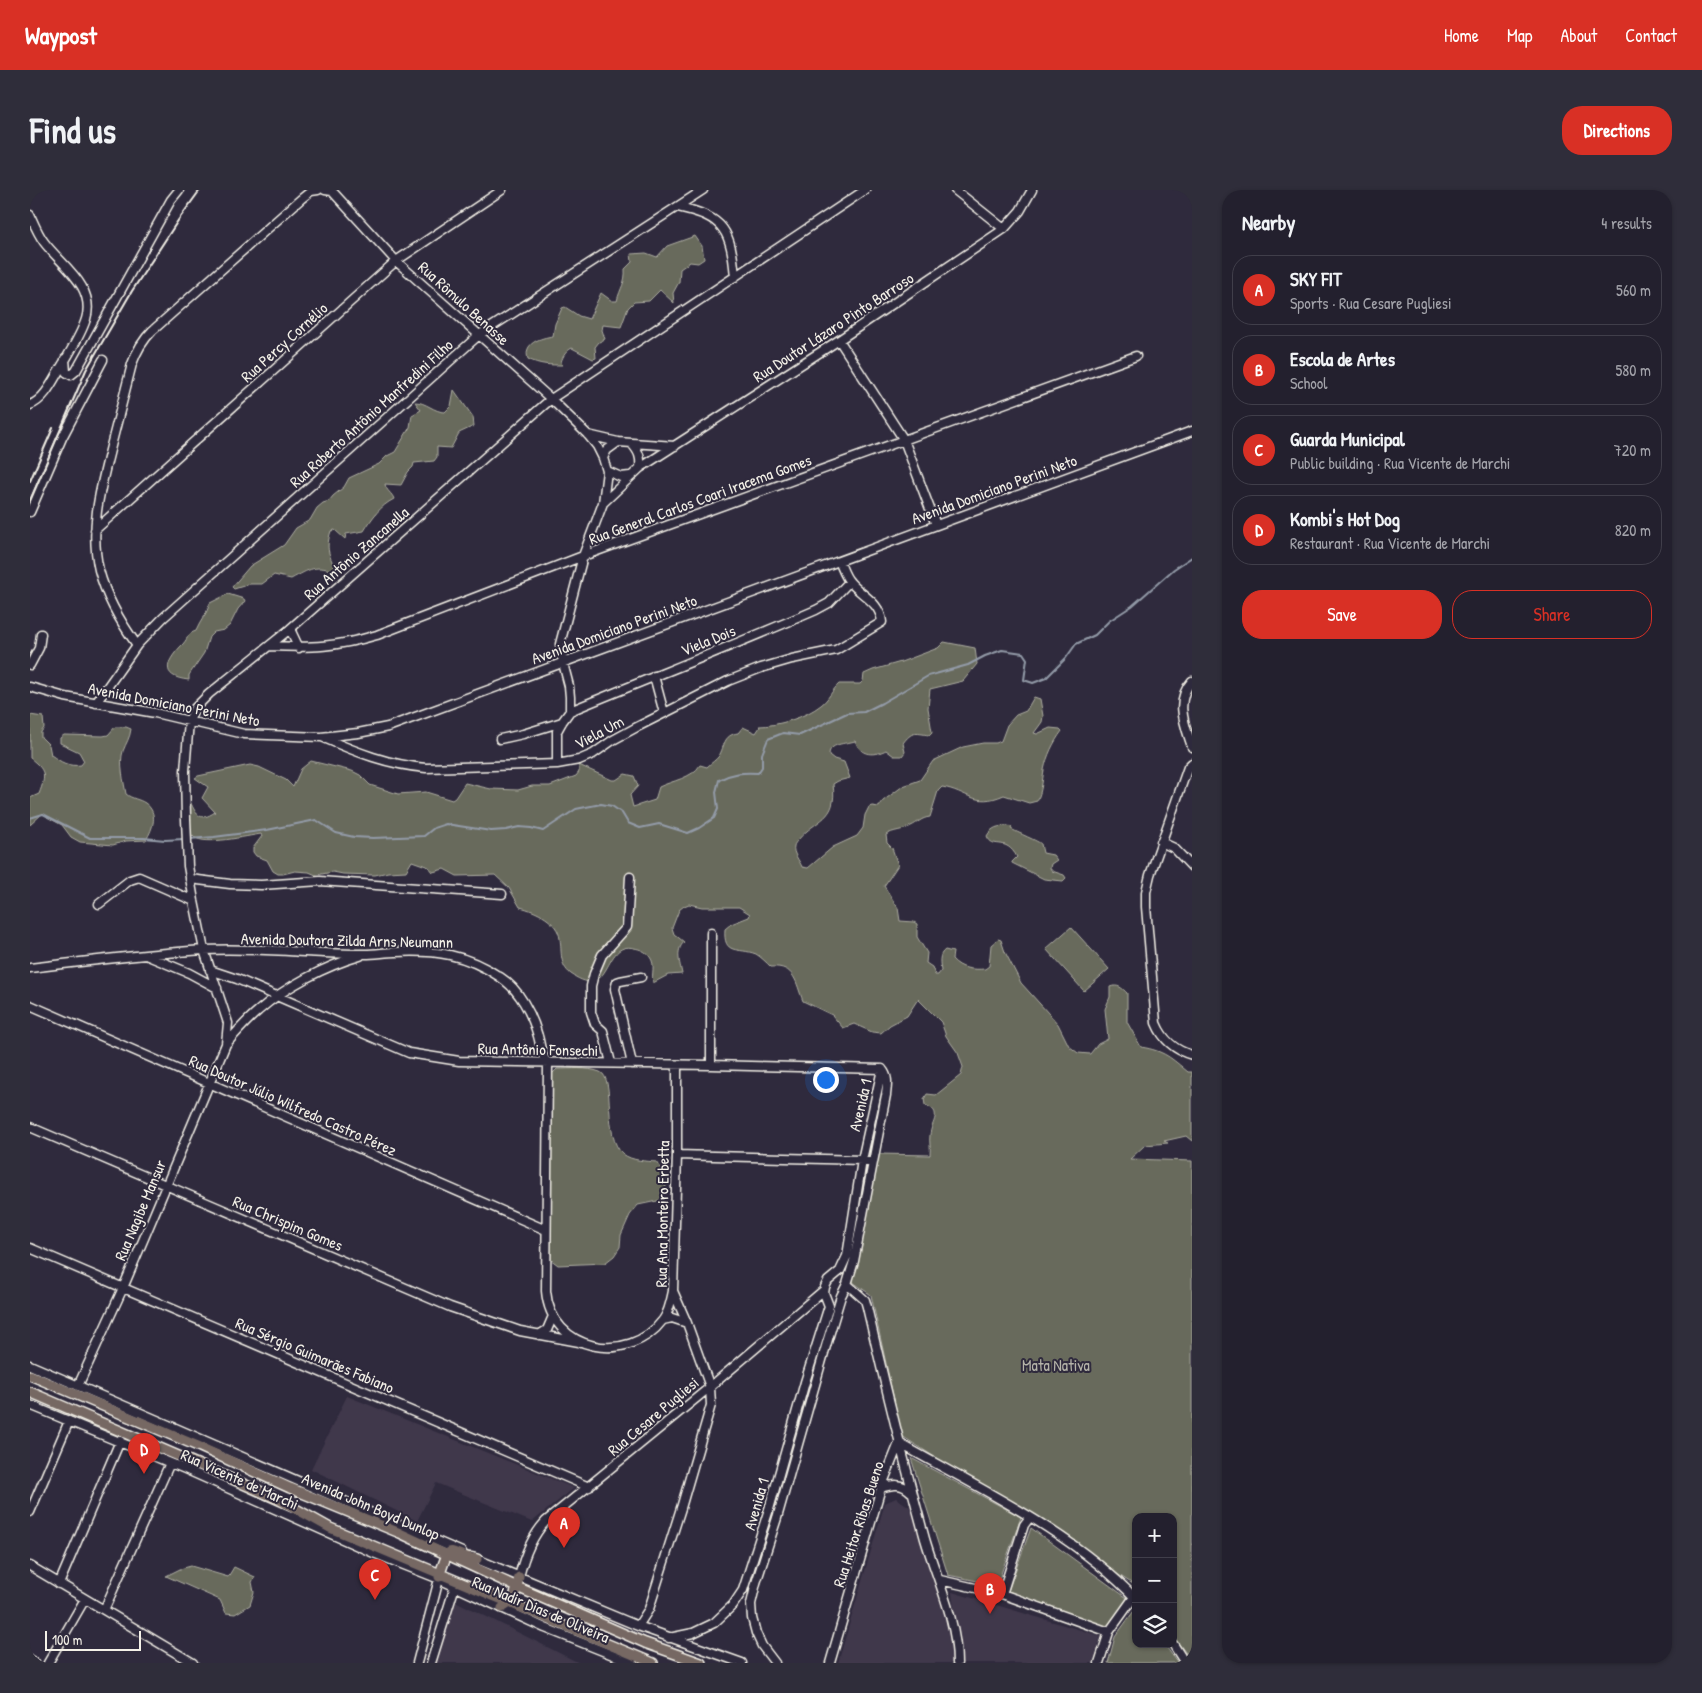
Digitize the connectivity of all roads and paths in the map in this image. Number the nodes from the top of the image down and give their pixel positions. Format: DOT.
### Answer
graph roads {
  1 [pos="179,190"];
  2 [pos="325,190"];
  3 [pos="502,190"];
  4 [pos="703,190"];
  5 [pos="864,190"];
  6 [pos="955,190"];
  7 [pos="1032,190"];
  8 [pos="314,191"];
  9 [pos="678,207"];
  10 [pos="30,215"];
  11 [pos="1004,229"];
  12 [pos="396,260"];
  13 [pos="735,277"];
  14 [pos="479,335"];
  15 [pos="839,340"];
  16 [pos="1136,356"];
  17 [pos="65,360"];
  18 [pos="103,360"];
  19 [pos="551,399"];
  20 [pos="30,405"];
  21 [pos="1192,431"];
  22 [pos="588,435"];
  23 [pos="904,440"];
  24 [pos="618,442"];
  25 [pos="632,444"];
  26 [pos="676,446"];
  27 [pos="603,458"];
  28 [pos="640,468"];
  29 [pos="607,471"];
  30 [pos="630,476"];
  31 [pos="603,503"];
  32 [pos="30,512"];
  33 [pos="936,525"];
  34 [pos="95,530"];
  35 [pos="583,556"];
  36 [pos="839,561"];
  37 [pos="849,582"];
  38 [pos="290,629"];
  39 [pos="41,634"];
  40 [pos="136,645"];
  41 [pos="270,646"];
  42 [pos="299,648"];
  43 [pos="562,663"];
  44 [pos="30,665"];
  45 [pos="654,676"];
  46 [pos="1192,681"];
  47 [pos="30,687"];
  48 [pos="96,703"];
  49 [pos="570,711"];
  50 [pos="664,713"];
  51 [pos="189,721"];
  52 [pos="562,722"];
  53 [pos="320,737"];
  54 [pos="500,738"];
  55 [pos="1192,747"];
  56 [pos="1192,763"];
  57 [pos="556,764"];
  58 [pos="1161,842"];
  59 [pos="1192,867"];
  60 [pos="630,877"];
  61 [pos="190,879"];
  62 [pos="502,894"];
  63 [pos="194,901"];
  64 [pos="99,904"];
  65 [pos="711,933"];
  66 [pos="204,950"];
  67 [pos="366,954"];
  68 [pos="146,956"];
  69 [pos="30,968"];
  70 [pos="210,970"];
  71 [pos="641,977"];
  72 [pos="217,988"];
  73 [pos="277,997"];
  74 [pos="30,1005"];
  75 [pos="226,1044"];
  76 [pos="1192,1055"];
  77 [pos="548,1063"];
  78 [pos="611,1064"];
  79 [pos="632,1064"];
  80 [pos="677,1065"];
  81 [pos="711,1065"];
  82 [pos="882,1070"];
  83 [pos="208,1083"];
  84 [pos="30,1127"];
  85 [pos="677,1155"];
  86 [pos="862,1160"];
  87 [pos="872,1163"];
  88 [pos="166,1186"];
  89 [pos="546,1230"];
  90 [pos="30,1248"];
  91 [pos="847,1284"];
  92 [pos="122,1288"];
  93 [pos="673,1291"];
  94 [pos="825,1293"];
  95 [pos="841,1296"];
  96 [pos="553,1316"];
  97 [pos="664,1320"];
  98 [pos="686,1323"];
  99 [pos="539,1335"];
  100 [pos="580,1342"];
  101 [pos="30,1365"];
  102 [pos="30,1375"];
  103 [pos="78,1386"];
  104 [pos="710,1387"];
  105 [pos="30,1392"];
  106 [pos="30,1404"];
  107 [pos="70,1421"];
  108 [pos="120,1441"];
  109 [pos="899,1443"];
  110 [pos="170,1463"];
  111 [pos="589,1487"];
  112 [pos="881,1488"];
  113 [pos="913,1494"];
  114 [pos="30,1512"];
  115 [pos="1030,1517"];
  116 [pos="446,1554"];
  117 [pos="477,1559"];
  118 [pos="30,1566"];
  119 [pos="440,1576"];
  120 [pos="520,1576"];
  121 [pos="940,1580"];
  122 [pos="59,1584"];
  123 [pos="455,1586"];
  124 [pos="517,1587"];
  125 [pos="1002,1594"];
  126 [pos="1132,1595"];
  127 [pos="85,1599"];
  128 [pos="1132,1602"];
  129 [pos="506,1606"];
  130 [pos="104,1610"];
  131 [pos="638,1626"];
  132 [pos="1108,1632"];
  133 [pos="669,1638"];
  134 [pos="1176,1648"];
  135 [pos="30,1660"];
  136 [pos="35,1663"];
  137 [pos="48,1663"];
  138 [pos="193,1663"];
  139 [pos="417,1663"];
  140 [pos="431,1663"];
  141 [pos="633,1663"];
  142 [pos="653,1663"];
  143 [pos="701,1663"];
  144 [pos="742,1663"];
  145 [pos="775,1663"];
  146 [pos="830,1663"];
  147 [pos="957,1663"];
  148 [pos="1099,1663"];
  149 [pos="1185,1663"];
  1 -- 17 [label="street"];
  2 -- 12 [label="street, Rua Rômulo Benasse"];
  3 -- 12 [label="street, Rua Percy Cornélio"];
  4 -- 9 [label="street, Rua Roberto Antônio Manfredini Filho"];
  5 -- 13 [label="street, Rua Antônio Zancanella"];
  6 -- 11 [label="street"];
  7 -- 11 [label="street, Rua Doutor Lázaro Pinto Barroso"];
  8 -- 34 [label="street"];
  9 -- 13 [label="street"];
  9 -- 14 [label="street, Rua Roberto Antônio Manfredini Filho"];
  10 -- 17 [label="street"];
  11 -- 15 [label="street, Rua Doutor Lázaro Pinto Barroso"];
  12 -- 14 [label="street, Rua Rômulo Benasse"];
  12 -- 34 [label="street, Rua Percy Cornélio"];
  13 -- 19 [label="street, Rua Antônio Zancanella"];
  14 -- 19 [label="street, Rua Rômulo Benasse"];
  14 -- 40 [label="street, Rua Roberto Antônio Manfredini Filho"];
  15 -- 23 [label="street"];
  15 -- 26 [label="street, Rua Doutor Lázaro Pinto Barroso"];
  16 -- 23 [label="street, Rua General Carlos Coari Iracema Gomes"];
  17 -- 20 [label="street"];
  18 -- 32 [label="street"];
  19 -- 22 [label="street, Rua Rômulo Benasse"];
  19 -- 38 [label="street, Rua Antônio Zancanella"];
  21 -- 33 [label="street, Avenida Domiciano Perini Neto"];
  22 -- 24 [label="street"];
  22 -- 27 [label="street, Rua Rômulo Benasse"];
  23 -- 33 [label="street"];
  23 -- 35 [label="street, Rua General Carlos Coari Iracema Gomes"];
  24 -- 25 [label="street"];
  24 -- 27 [label="street"];
  25 -- 26 [label="street"];
  25 -- 28 [label="street"];
  26 -- 28 [label="street, Rua Doutor Lázaro Pinto Barroso"];
  27 -- 29 [label="street, Rua Doutor Lázaro Pinto Barroso"];
  28 -- 30 [label="street, Rua Doutor Lázaro Pinto Barroso"];
  29 -- 30 [label="street"];
  29 -- 31 [label="street, Rua Doutor Lázaro Pinto Barroso"];
  30 -- 31 [label="street, Rua Doutor Lázaro Pinto Barroso"];
  31 -- 35 [label="street, Rua Doutor Lázaro Pinto Barroso"];
  33 -- 36 [label="street, Avenida Domiciano Perini Neto"];
  34 -- 40 [label="street"];
  35 -- 42 [label="street, Rua General Carlos Coari Iracema Gomes"];
  35 -- 43 [label="street, Rua Doutor Lázaro Pinto Barroso"];
  36 -- 37 [label="street"];
  36 -- 43 [label="street, Avenida Domiciano Perini Neto"];
  37 -- 45 [label="street, Viela Dois"];
  37 -- 50 [label="street, Viela Um"];
  38 -- 41 [label="street, Rua Antônio Zancanella"];
  38 -- 42 [label="street"];
  39 -- 44 [label="street"];
  40 -- 48 [label="street, Rua Roberto Antônio Manfredini Filho"];
  41 -- 42 [label="street, Rua General Carlos Coari Iracema Gomes"];
  41 -- 51 [label="street, Rua Antônio Zancanella"];
  43 -- 49 [label="street, Rua Doutor Lázaro Pinto Barroso"];
  43 -- 53 [label="street, Avenida Domiciano Perini Neto"];
  45 -- 49 [label="street, Viela Dois"];
  45 -- 50 [label="street"];
  46 -- 55 [label="street"];
  47 -- 48 [label="street, Avenida Domiciano Perini Neto"];
  48 -- 51 [label="street, Avenida Domiciano Perini Neto"];
  49 -- 52 [label="street"];
  50 -- 57 [label="street, Viela Um"];
  51 -- 53 [label="street, Avenida Domiciano Perini Neto"];
  51 -- 61 [label="street, Rua Antônio Zancanella"];
  52 -- 54 [label="street"];
  52 -- 57 [label="street"];
  53 -- 57 [label="street, Viela Um"];
  56 -- 58 [label="street"];
  58 -- 59 [label="street"];
  58 -- 76 [label="street"];
  60 -- 78 [label="street"];
  61 -- 62 [label="street"];
  61 -- 63 [label="street, Rua Antônio Zancanella"];
  63 -- 64 [label="street"];
  63 -- 66 [label="street, Rua Antônio Zancanella"];
  65 -- 81 [label="street"];
  66 -- 67 [label="street, Avenida Doutora Zilda Arns Neumann"];
  66 -- 68 [label="street, Avenida Doutora Zilda Arns Neumann"];
  66 -- 70 [label="street, Rua Nagibe Mansur"];
  67 -- 73 [label="street, Rua Nagibe Mansur"];
  67 -- 77 [label="street, Avenida Doutora Zilda Arns Neumann"];
  68 -- 69 [label="street, Avenida Doutora Zilda Arns Neumann"];
  68 -- 72 [label="street, Avenida Doutora Zilda Arns Neumann"];
  70 -- 72 [label="street, Rua Nagibe Mansur"];
  70 -- 73 [label="street, Rua Antônio Fonsechi"];
  71 -- 79 [label="street"];
  72 -- 75 [label="street, Rua Nagibe Mansur"];
  73 -- 75 [label="street, Rua Nagibe Mansur"];
  73 -- 77 [label="street, Rua Antônio Fonsechi"];
  74 -- 83 [label="street, Rua Doutor Júlio Wilfredo Castro Pérez"];
  75 -- 83 [label="street, Rua Nagibe Mansur"];
  77 -- 78 [label="street, Rua Antônio Fonsechi"];
  77 -- 89 [label="street"];
  78 -- 79 [label="street, Rua Antônio Fonsechi"];
  79 -- 80 [label="street, Rua Antônio Fonsechi"];
  80 -- 81 [label="street, Rua Antônio Fonsechi"];
  80 -- 85 [label="street, Rua Ana Monteiro Erbetta"];
  81 -- 82 [label="street, Rua Antônio Fonsechi"];
  82 -- 86 [label="street, Avenida 1"];
  82 -- 87 [label="street, Avenida 1"];
  83 -- 88 [label="street, Rua Nagibe Mansur"];
  83 -- 89 [label="street, Rua Doutor Júlio Wilfredo Castro Pérez"];
  84 -- 88 [label="street, Rua Chrispim Gomes"];
  85 -- 86 [label="street"];
  85 -- 93 [label="street, Rua Ana Monteiro Erbetta"];
  86 -- 87 [label="street"];
  86 -- 94 [label="street, Avenida 1"];
  87 -- 91 [label="street, Avenida 1"];
  88 -- 92 [label="street, Rua Nagibe Mansur"];
  88 -- 99 [label="street, Rua Chrispim Gomes"];
  89 -- 96 [label="street"];
  90 -- 92 [label="street, Rua Sérgio Guimarães Fabiano"];
  91 -- 95 [label="street, Avenida 1"];
  91 -- 109 [label="street"];
  92 -- 103 [label="street, Rua Nagibe Mansur"];
  92 -- 111 [label="street, Rua Sérgio Guimarães Fabiano"];
  93 -- 97 [label="street, Rua Chrispim Gomes"];
  93 -- 98 [label="street, Rua Ana Monteiro Erbetta"];
  94 -- 95 [label="street"];
  94 -- 104 [label="street, Rua Cesare Pugliesi"];
  94 -- 133 [label="street, Avenida 1"];
  95 -- 145 [label="street, Avenida 1"];
  96 -- 99 [label="street"];
  96 -- 100 [label="street, Rua Chrispim Gomes"];
  97 -- 98 [label="street"];
  97 -- 100 [label="street, Rua Chrispim Gomes"];
  98 -- 104 [label="street, Rua Ana Monteiro Erbetta"];
  99 -- 100 [label="street, Rua Chrispim Gomes"];
  101 -- 103 [label="street, Avenida John Boyd Dunlop"];
  102 -- 116 [label="main road, Avenida John Boyd Dunlop"];
  103 -- 117 [label="street, Avenida John Boyd Dunlop"];
  104 -- 111 [label="street, Rua Cesare Pugliesi"];
  104 -- 131 [label="street"];
  105 -- 119 [label="main road, Avenida John Boyd Dunlop"];
  106 -- 107 [label="street, Rua Vicente de Marchi"];
  107 -- 108 [label="street, Rua Vicente de Marchi"];
  107 -- 114 [label="street"];
  108 -- 110 [label="street, Rua Vicente de Marchi"];
  108 -- 122 [label="street"];
  109 -- 112 [label="street, Rua Heitor Ribas Bueno"];
  109 -- 113 [label="street"];
  109 -- 115 [label="street"];
  110 -- 119 [label="street, Rua Vicente de Marchi"];
  110 -- 130 [label="street"];
  111 -- 120 [label="street, Rua Cesare Pugliesi"];
  112 -- 113 [label="street"];
  112 -- 146 [label="street, Rua Heitor Ribas Bueno"];
  113 -- 121 [label="street"];
  115 -- 125 [label="street"];
  115 -- 126 [label="street"];
  116 -- 117 [label="main road"];
  116 -- 119 [label="main road"];
  116 -- 124 [label="main road, Avenida John Boyd Dunlop"];
  117 -- 120 [label="street, Avenida John Boyd Dunlop"];
  118 -- 122 [label="street"];
  119 -- 123 [label="street, Rua Nadir Dias de Oliveira"];
  119 -- 129 [label="main road, Avenida John Boyd Dunlop"];
  119 -- 139 [label="street"];
  120 -- 124 [label="main road"];
  120 -- 131 [label="street, Avenida John Boyd Dunlop"];
  121 -- 125 [label="street"];
  121 -- 147 [label="street"];
  122 -- 127 [label="street"];
  123 -- 129 [label="street, Rua Nadir Dias de Oliveira"];
  123 -- 140 [label="street"];
  124 -- 129 [label="main road"];
  124 -- 143 [label="main road, Avenida John Boyd Dunlop"];
  125 -- 132 [label="street"];
  127 -- 130 [label="street"];
  127 -- 137 [label="street"];
  128 -- 132 [label="street"];
  129 -- 141 [label="street, Rua Nadir Dias de Oliveira"];
  129 -- 142 [label="main road, Avenida John Boyd Dunlop"];
  130 -- 138 [label="street"];
  131 -- 133 [label="street, Avenida John Boyd Dunlop"];
  132 -- 148 [label="street"];
  133 -- 144 [label="street, Avenida John Boyd Dunlop"];
  134 -- 149 [label="street"];
  135 -- 136 [label="street"];
}
